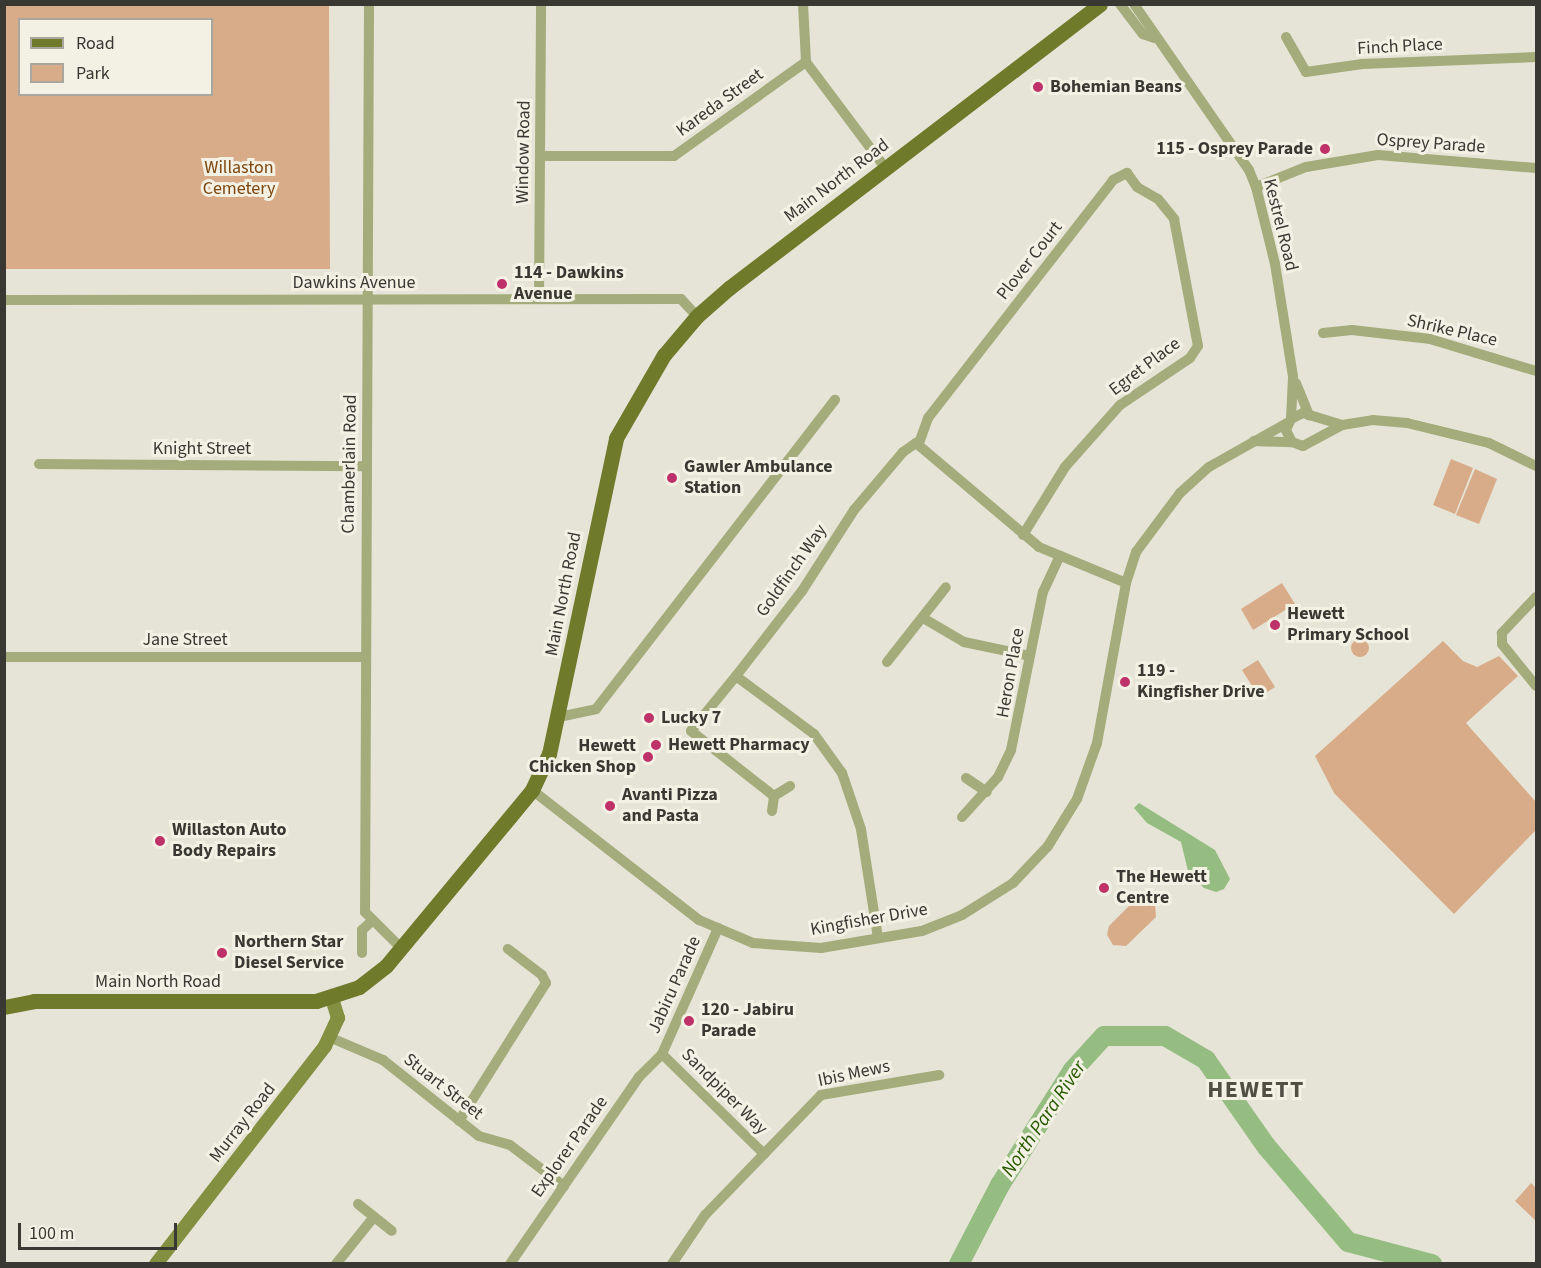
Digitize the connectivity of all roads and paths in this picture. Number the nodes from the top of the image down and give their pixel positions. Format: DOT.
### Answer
graph roads {
  1 [pos="369,4"];
  2 [pos="542,4"];
  3 [pos="803,4"];
  4 [pos="1100,4"];
  5 [pos="1120,4"];
  6 [pos="1134,4"];
  7 [pos="1286,37"];
  8 [pos="1154,38"];
  9 [pos="1536,57"];
  10 [pos="806,62"];
  11 [pos="540,156"];
  12 [pos="1536,168"];
  13 [pos="885,169"];
  14 [pos="1256,187"];
  15 [pos="1177,232"];
  16 [pos="369,299"];
  17 [pos="539,299"];
  18 [pos="4,300"];
  19 [pos="697,316"];
  20 [pos="1323,333"];
  21 [pos="1536,371"];
  22 [pos="1293,377"];
  23 [pos="835,400"];
  24 [pos="1312,417"];
  25 [pos="1289,421"];
  26 [pos="1342,425"];
  27 [pos="1253,441"];
  28 [pos="1292,442"];
  29 [pos="1314,442"];
  30 [pos="920,443"];
  31 [pos="39,464"];
  32 [pos="365,466"];
  33 [pos="1536,466"];
  34 [pos="1023,535"];
  35 [pos="1060,556"];
  36 [pos="1125,583"];
  37 [pos="946,587"];
  38 [pos="1536,597"];
  39 [pos="924,618"];
  40 [pos="1030,656"];
  41 [pos="4,657"];
  42 [pos="366,657"];
  43 [pos="887,662"];
  44 [pos="736,676"];
  45 [pos="1536,686"];
  46 [pos="559,717"];
  47 [pos="966,778"];
  48 [pos="790,786"];
  49 [pos="532,790"];
  50 [pos="987,792"];
  51 [pos="774,796"];
  52 [pos="772,811"];
  53 [pos="962,817"];
  54 [pos="371,922"];
  55 [pos="718,928"];
  56 [pos="878,938"];
  57 [pos="401,948"];
  58 [pos="508,949"];
  59 [pos="362,952"];
  60 [pos="332,998"];
  61 [pos="4,1007"];
  62 [pos="329,1038"];
  63 [pos="662,1054"];
  64 [pos="939,1075"];
  65 [pos="459,1121"];
  66 [pos="764,1154"];
  67 [pos="564,1186"];
  68 [pos="358,1204"];
  69 [pos="373,1218"];
  70 [pos="392,1231"];
  71 [pos="156,1263"];
  72 [pos="336,1263"];
  73 [pos="510,1263"];
  74 [pos="672,1263"];
  1 -- 16 [label="street, Chamberlain Road"];
  2 -- 11 [label="street, Window Road"];
  3 -- 10 [label="street"];
  4 -- 13 [label="main road, Main North Road"];
  5 -- 8 [label="street, Kestrel Road"];
  6 -- 8 [label="street, Kestrel Road"];
  7 -- 9 [label="street, Finch Place"];
  8 -- 14 [label="street, Kestrel Road"];
  10 -- 11 [label="street, Kareda Street"];
  10 -- 13 [label="street"];
  11 -- 17 [label="street, Window Road"];
  12 -- 14 [label="street, Osprey Parade"];
  13 -- 19 [label="main road, Main North Road"];
  14 -- 22 [label="street, Kestrel Road"];
  15 -- 30 [label="street, Plover Court"];
  15 -- 34 [label="street, Egret Place"];
  16 -- 17 [label="street, Dawkins Avenue"];
  16 -- 18 [label="street, Dawkins Avenue"];
  16 -- 32 [label="street, Chamberlain Road"];
  17 -- 19 [label="street, Dawkins Avenue"];
  19 -- 46 [label="main road, Main North Road"];
  20 -- 21 [label="street, Shrike Place"];
  22 -- 24 [label="street, Kestrel Road"];
  22 -- 25 [label="street, Kestrel Road"];
  23 -- 46 [label="street"];
  24 -- 25 [label="street"];
  24 -- 26 [label="street"];
  24 -- 29 [label="street"];
  25 -- 27 [label="street, Kingfisher Drive"];
  25 -- 28 [label="street"];
  26 -- 29 [label="street"];
  26 -- 33 [label="street"];
  27 -- 28 [label="street"];
  27 -- 36 [label="street, Kingfisher Drive"];
  28 -- 29 [label="street"];
  30 -- 34 [label="street"];
  30 -- 44 [label="street, Goldfinch Way"];
  31 -- 32 [label="street, Knight Street"];
  32 -- 42 [label="street, Chamberlain Road"];
  34 -- 35 [label="street"];
  35 -- 36 [label="street"];
  35 -- 40 [label="street, Heron Place"];
  36 -- 56 [label="street, Kingfisher Drive"];
  37 -- 39 [label="street"];
  38 -- 45 [label="street"];
  39 -- 40 [label="street"];
  39 -- 43 [label="street"];
  40 -- 50 [label="street, Heron Place"];
  41 -- 42 [label="street, Jane Street"];
  42 -- 54 [label="street, Chamberlain Road"];
  44 -- 51 [label="street, Goldfinch Way"];
  44 -- 56 [label="street"];
  46 -- 49 [label="main road, Main North Road"];
  47 -- 50 [label="street"];
  48 -- 51 [label="street"];
  49 -- 55 [label="street, Kingfisher Drive"];
  49 -- 57 [label="main road, Main North Road"];
  50 -- 53 [label="street, Heron Place"];
  51 -- 52 [label="street"];
  54 -- 57 [label="street"];
  54 -- 59 [label="street"];
  55 -- 56 [label="street, Kingfisher Drive"];
  55 -- 63 [label="street, Jabiru Parade"];
  57 -- 60 [label="main road, Main North Road"];
  58 -- 65 [label="street"];
  60 -- 61 [label="main road, Main North Road"];
  60 -- 62 [label="street, Murray Road"];
  62 -- 65 [label="street, Stuart Street"];
  62 -- 71 [label="street, Murray Road"];
  63 -- 66 [label="street, Sandpiper Way"];
  63 -- 67 [label="street, Explorer Parade"];
  64 -- 66 [label="street, Ibis Mews"];
  65 -- 67 [label="street, Stuart Street"];
  66 -- 74 [label="street, Sandpiper Way"];
  67 -- 73 [label="street, Explorer Parade"];
  68 -- 69 [label="street"];
  69 -- 70 [label="street"];
  69 -- 72 [label="street"];
}
